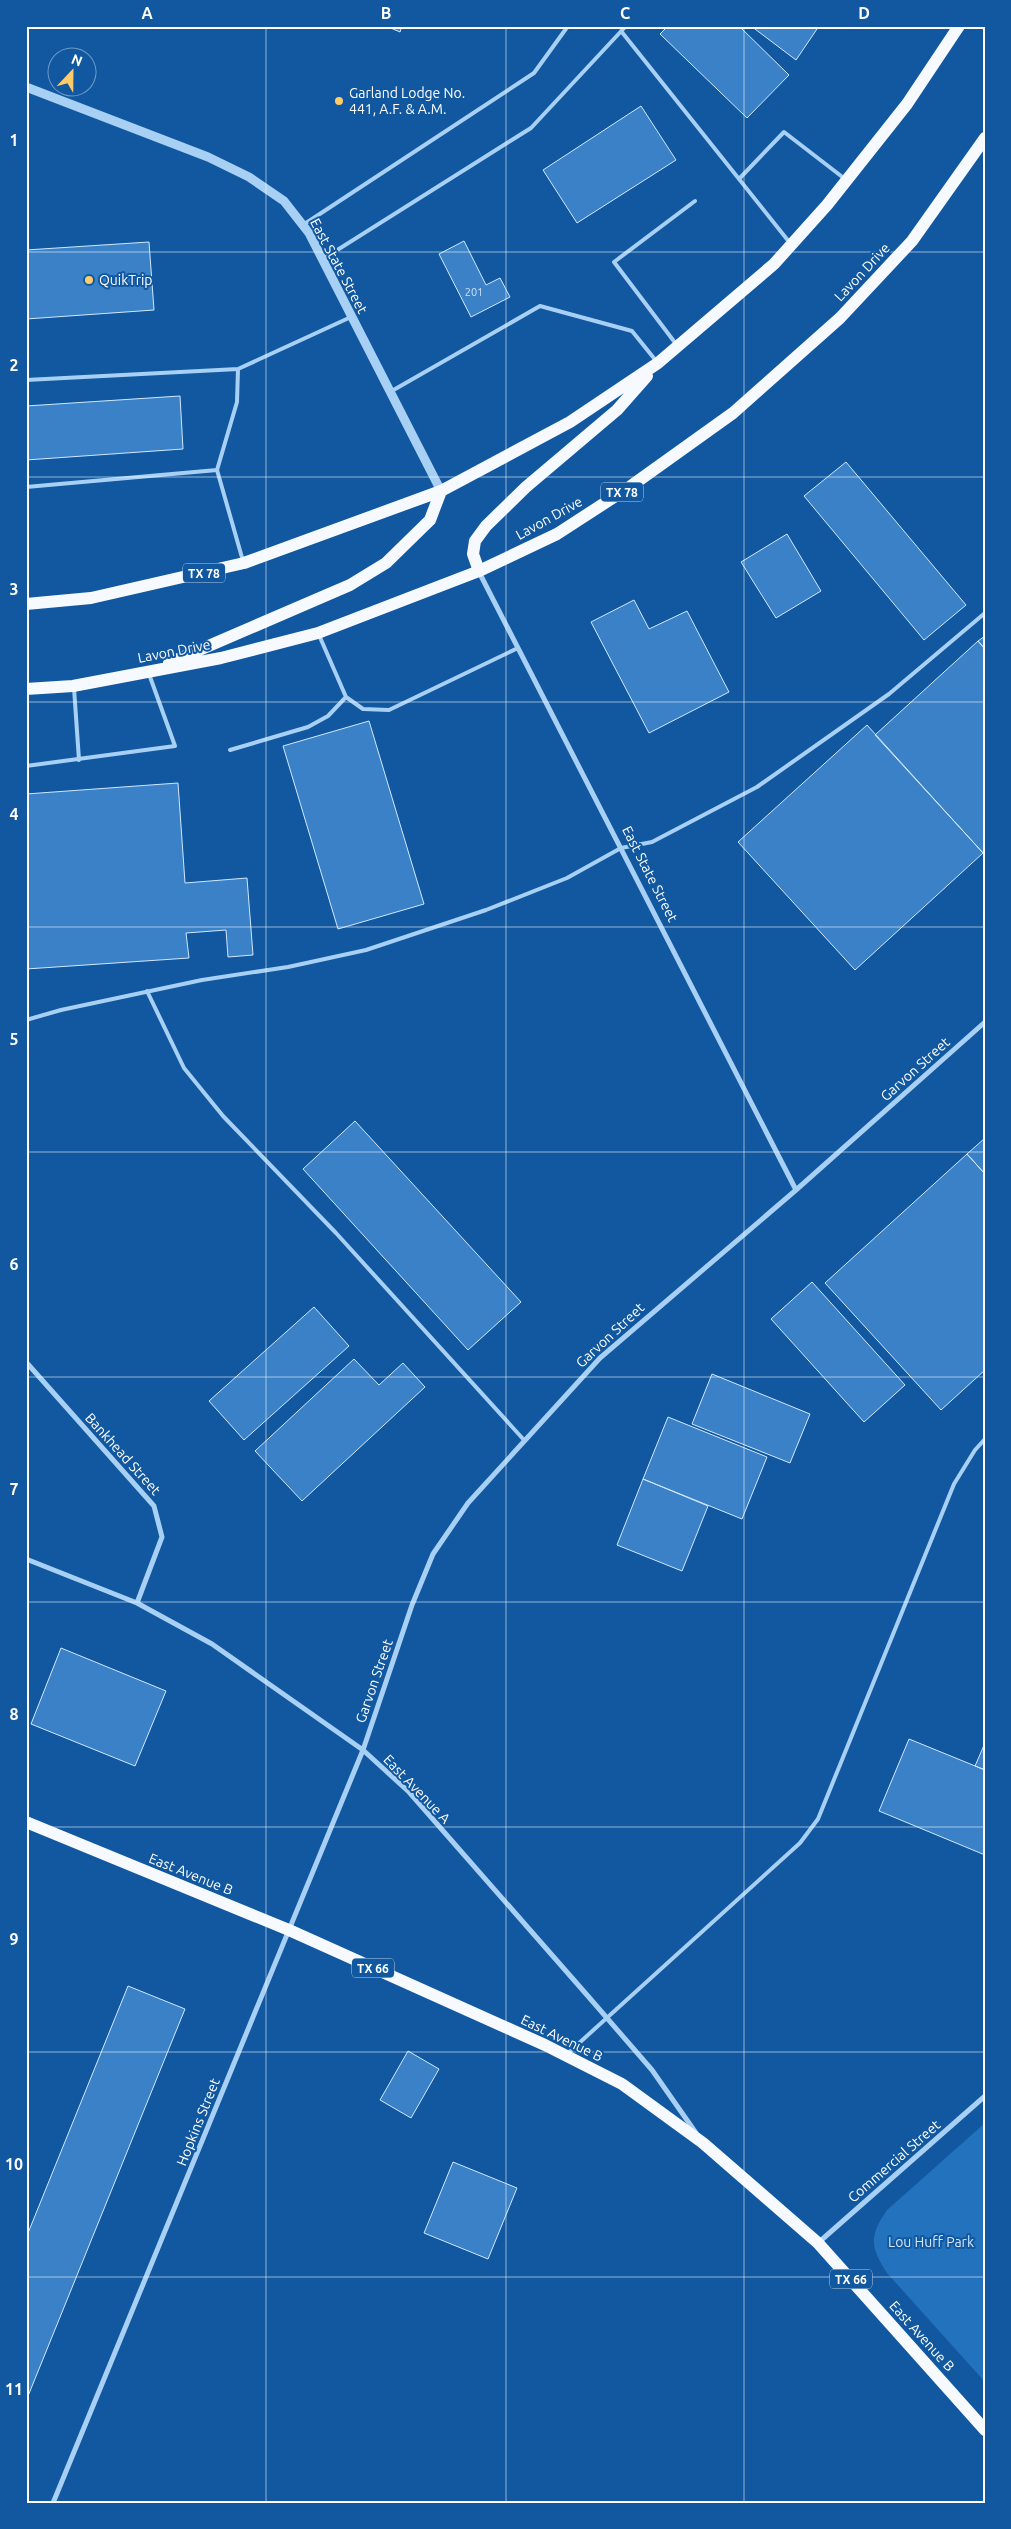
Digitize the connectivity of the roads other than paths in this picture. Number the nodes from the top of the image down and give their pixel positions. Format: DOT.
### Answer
graph roads {
  1 [pos="568,26"];
  2 [pos="626,26"];
  3 [pos="959,26"];
  4 [pos="622,31"];
  5 [pos="26,87"];
  6 [pos="985,138"];
  7 [pos="739,179"];
  8 [pos="847,180"];
  9 [pos="695,201"];
  10 [pos="303,225"];
  11 [pos="792,244"];
  12 [pos="322,260"];
  13 [pos="351,317"];
  14 [pos="678,346"];
  15 [pos="658,363"];
  16 [pos="238,369"];
  17 [pos="26,380"];
  18 [pos="390,392"];
  19 [pos="217,470"];
  20 [pos="26,487"];
  21 [pos="441,491"];
  22 [pos="244,563"];
  23 [pos="479,571"];
  24 [pos="26,604"];
  25 [pos="985,613"];
  26 [pos="318,633"];
  27 [pos="518,648"];
  28 [pos="148,672"];
  29 [pos="73,686"];
  30 [pos="26,689"];
  31 [pos="346,697"];
  32 [pos="230,750"];
  33 [pos="79,760"];
  34 [pos="26,766"];
  35 [pos="621,848"];
  36 [pos="147,991"];
  37 [pos="26,1020"];
  38 [pos="985,1022"];
  39 [pos="796,1190"];
  40 [pos="26,1362"];
  41 [pos="985,1439"];
  42 [pos="524,1440"];
  43 [pos="26,1560"];
  44 [pos="136,1604"];
  45 [pos="363,1750"];
  46 [pos="26,1822"];
  47 [pos="289,1930"];
  48 [pos="606,2018"];
  49 [pos="565,2055"];
  50 [pos="985,2096"];
  51 [pos="703,2143"];
  52 [pos="818,2243"];
  53 [pos="985,2430"];
  54 [pos="53,2503"];
  1 -- 10 [label="lane"];
  2 -- 4 [label="lane"];
  3 -- 8 [label="main road, TX 78"];
  4 -- 7 [label="lane"];
  4 -- 12 [label="lane"];
  5 -- 10 [label="street, East State Street"];
  6 -- 23 [label="main road, Lavon Drive / TX 78"];
  7 -- 8 [label="lane"];
  7 -- 11 [label="lane"];
  8 -- 11 [label="main road, TX 78"];
  9 -- 14 [label="lane"];
  10 -- 12 [label="street, East State Street"];
  11 -- 14 [label="main road, TX 78"];
  12 -- 13 [label="street, East State Street"];
  13 -- 16 [label="lane"];
  13 -- 18 [label="street, East State Street"];
  14 -- 15 [label="main road, TX 78"];
  15 -- 18 [label="lane"];
  15 -- 21 [label="main road, TX 78"];
  15 -- 23 [label="main road"];
  16 -- 17 [label="lane"];
  16 -- 19 [label="lane"];
  18 -- 21 [label="street, East State Street"];
  19 -- 20 [label="lane"];
  19 -- 22 [label="lane"];
  21 -- 22 [label="main road, TX 78"];
  21 -- 28 [label="main road"];
  22 -- 24 [label="main road, TX 78"];
  23 -- 26 [label="main road, Lavon Drive / TX 78"];
  23 -- 27 [label="street, East State Street"];
  25 -- 35 [label="lane"];
  26 -- 28 [label="main road, Lavon Drive / TX 78"];
  26 -- 31 [label="lane"];
  27 -- 31 [label="lane"];
  27 -- 35 [label="street, East State Street"];
  28 -- 29 [label="main road, Lavon Drive / TX 78"];
  28 -- 33 [label="lane"];
  29 -- 30 [label="main road, Lavon Drive / TX 78"];
  29 -- 33 [label="lane"];
  31 -- 32 [label="lane"];
  33 -- 34 [label="lane"];
  35 -- 36 [label="lane"];
  35 -- 39 [label="street, East State Street"];
  36 -- 37 [label="lane"];
  36 -- 42 [label="lane"];
  38 -- 39 [label="street, Garvon Street"];
  39 -- 42 [label="street, Garvon Street"];
  40 -- 44 [label="street, Bankhead Street"];
  41 -- 48 [label="lane"];
  42 -- 45 [label="street, Garvon Street"];
  43 -- 44 [label="street, East Avenue A"];
  44 -- 45 [label="street, East Avenue A"];
  45 -- 47 [label="street, Hopkins Street"];
  45 -- 48 [label="street, East Avenue A"];
  46 -- 47 [label="main road, East Avenue B / TX 66"];
  47 -- 49 [label="main road, East Avenue B / TX 66"];
  47 -- 54 [label="street, Hopkins Street"];
  48 -- 49 [label="lane"];
  48 -- 51 [label="street, East Avenue A"];
  49 -- 51 [label="main road, East Avenue B / TX 66"];
  50 -- 52 [label="street, Commercial Street"];
  51 -- 52 [label="main road, East Avenue B / TX 66"];
  52 -- 53 [label="main road, East Avenue B / TX 66"];
}
